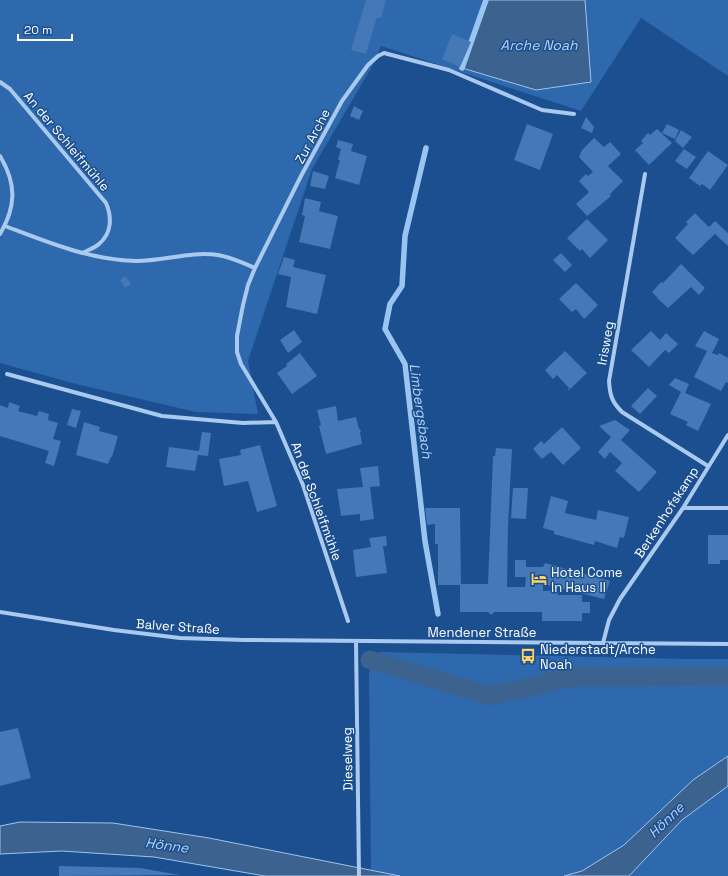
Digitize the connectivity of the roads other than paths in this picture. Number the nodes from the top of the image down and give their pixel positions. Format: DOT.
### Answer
graph roads {
  1 [pos="0,82"];
  2 [pos="574,114"];
  3 [pos="0,156"];
  4 [pos="645,174"];
  5 [pos="5,226"];
  6 [pos="0,234"];
  7 [pos="82,253"];
  8 [pos="255,268"];
  9 [pos="7,374"];
  10 [pos="276,422"];
  11 [pos="728,435"];
  12 [pos="708,466"];
  13 [pos="683,508"];
  14 [pos="728,508"];
  15 [pos="0,612"];
  16 [pos="348,621"];
  17 [pos="356,641"];
  18 [pos="603,643"];
  19 [pos="728,644"];
  20 [pos="359,876"];
  1 -- 7 [label="street, An der Schleifmühle"];
  2 -- 8 [label="street, Zur Arche"];
  3 -- 5 [label="street"];
  4 -- 12 [label="street, Irisweg"];
  5 -- 6 [label="street"];
  5 -- 7 [label="street"];
  7 -- 8 [label="street"];
  8 -- 10 [label="street, Zur Arche"];
  9 -- 10 [label="street"];
  10 -- 16 [label="street, An der Schleifmühle"];
  11 -- 12 [label="street, Berkenhofskamp"];
  12 -- 13 [label="street, Berkenhofskamp"];
  13 -- 14 [label="street"];
  13 -- 18 [label="street, Berkenhofskamp"];
  15 -- 17 [label="street, Balver Straße"];
  17 -- 18 [label="street, Mendener Straße"];
  17 -- 20 [label="street, Dieselweg"];
  18 -- 19 [label="street, Mendener Straße"];
}
